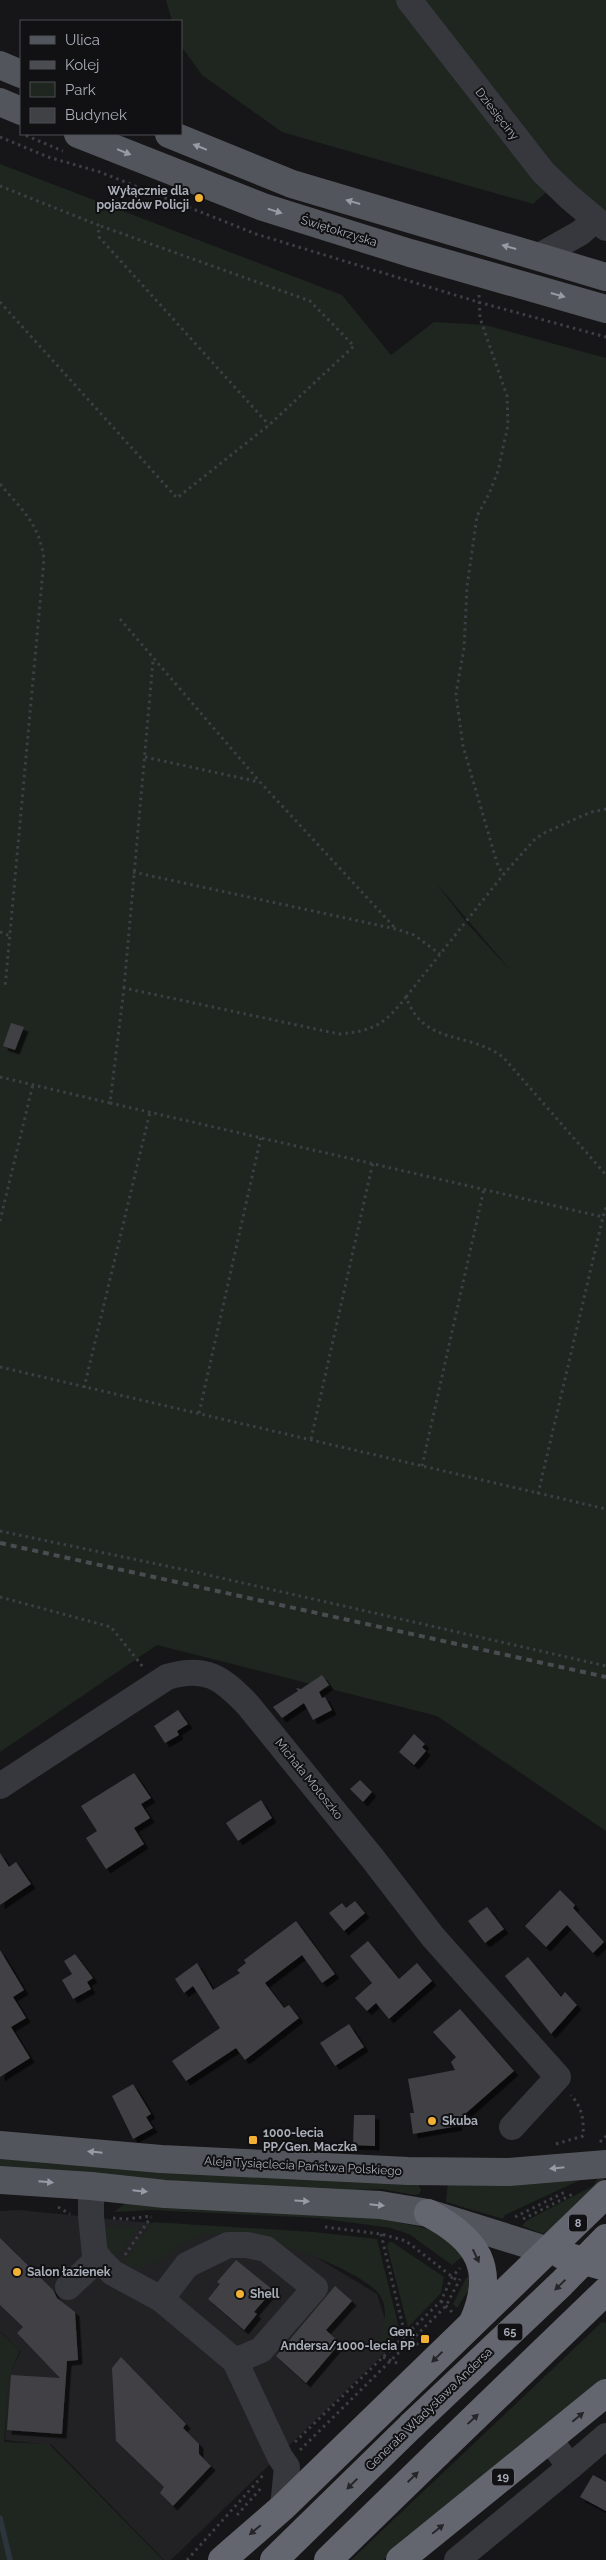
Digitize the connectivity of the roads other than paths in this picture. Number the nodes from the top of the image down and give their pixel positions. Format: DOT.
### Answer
graph roads {
  1 [pos="409,0"];
  2 [pos="0,65"];
  3 [pos="20,74"];
  4 [pos="0,102"];
  5 [pos="20,111"];
  6 [pos="81,135"];
  7 [pos="171,135"];
  8 [pos="601,224"];
  9 [pos="539,256"];
  10 [pos="606,277"];
  11 [pos="606,309"];
  12 [pos="0,1786"];
  13 [pos="512,2127"];
  14 [pos="0,2145"];
  15 [pos="598,2164"];
  16 [pos="427,2171"];
  17 [pos="0,2180"];
  18 [pos="91,2186"];
  19 [pos="606,2194"];
  20 [pos="428,2213"];
  21 [pos="606,2238"];
  22 [pos="549,2251"];
  23 [pos="106,2266"];
  24 [pos="606,2267"];
  25 [pos="68,2286"];
  26 [pos="606,2291"];
  27 [pos="161,2299"];
  28 [pos="462,2318"];
  29 [pos="235,2361"];
  30 [pos="606,2393"];
  31 [pos="606,2436"];
  32 [pos="550,2440"];
  33 [pos="330,2461"];
  34 [pos="284,2462"];
  35 [pos="570,2467"];
  36 [pos="283,2506"];
  37 [pos="222,2560"];
  38 [pos="274,2560"];
  39 [pos="328,2560"];
  40 [pos="400,2560"];
  41 [pos="457,2560"];
  1 -- 8 [label="street, Dziesięciny"];
  2 -- 3 [label="main road"];
  4 -- 5 [label="main road"];
  6 -- 11 [label="main road, Świętokrzyska, one-way"];
  9 -- 7 [label="main road, one-way"];
  8 -- 9 [label="street"];
  9 -- 10 [label="main road"];
  12 -- 13 [label="street, Michała Motoszko"];
  16 -- 14 [label="main road, Aleja Tysiąclecia Państwa Polskiego, one-way"];
  15 -- 16 [label="main road, Aleja Tysiąclecia Państwa Polskiego, one-way"];
  16 -- 20 [label="main road"];
  17 -- 18 [label="main road, one-way"];
  18 -- 20 [label="main road, one-way"];
  18 -- 23 [label="street"];
  19 -- 22 [label="highway, 8"];
  20 -- 22 [label="main road"];
  20 -- 28 [label="highway, one-way"];
  21 -- 38 [label="highway, Generała Władysława Andersa / 65, one-way, bridge"];
  22 -- 24 [label="highway"];
  22 -- 28 [label="highway"];
  23 -- 25 [label="street"];
  23 -- 27 [label="street"];
  39 -- 26 [label="highway, one-way, bridge"];
  27 -- 29 [label="street"];
  27 -- 29 [label="street"];
  28 -- 33 [label="highway, one-way"];
  29 -- 34 [label="street"];
  32 -- 30 [label="highway, 19, one-way"];
  31 -- 35 [label="street"];
  32 -- 35 [label="street"];
  40 -- 32 [label="highway, 19, one-way"];
  33 -- 34 [label="street"];
  33 -- 36 [label="highway"];
  34 -- 36 [label="street"];
  35 -- 41 [label="street"];
  36 -- 37 [label="highway, one-way"];
}
